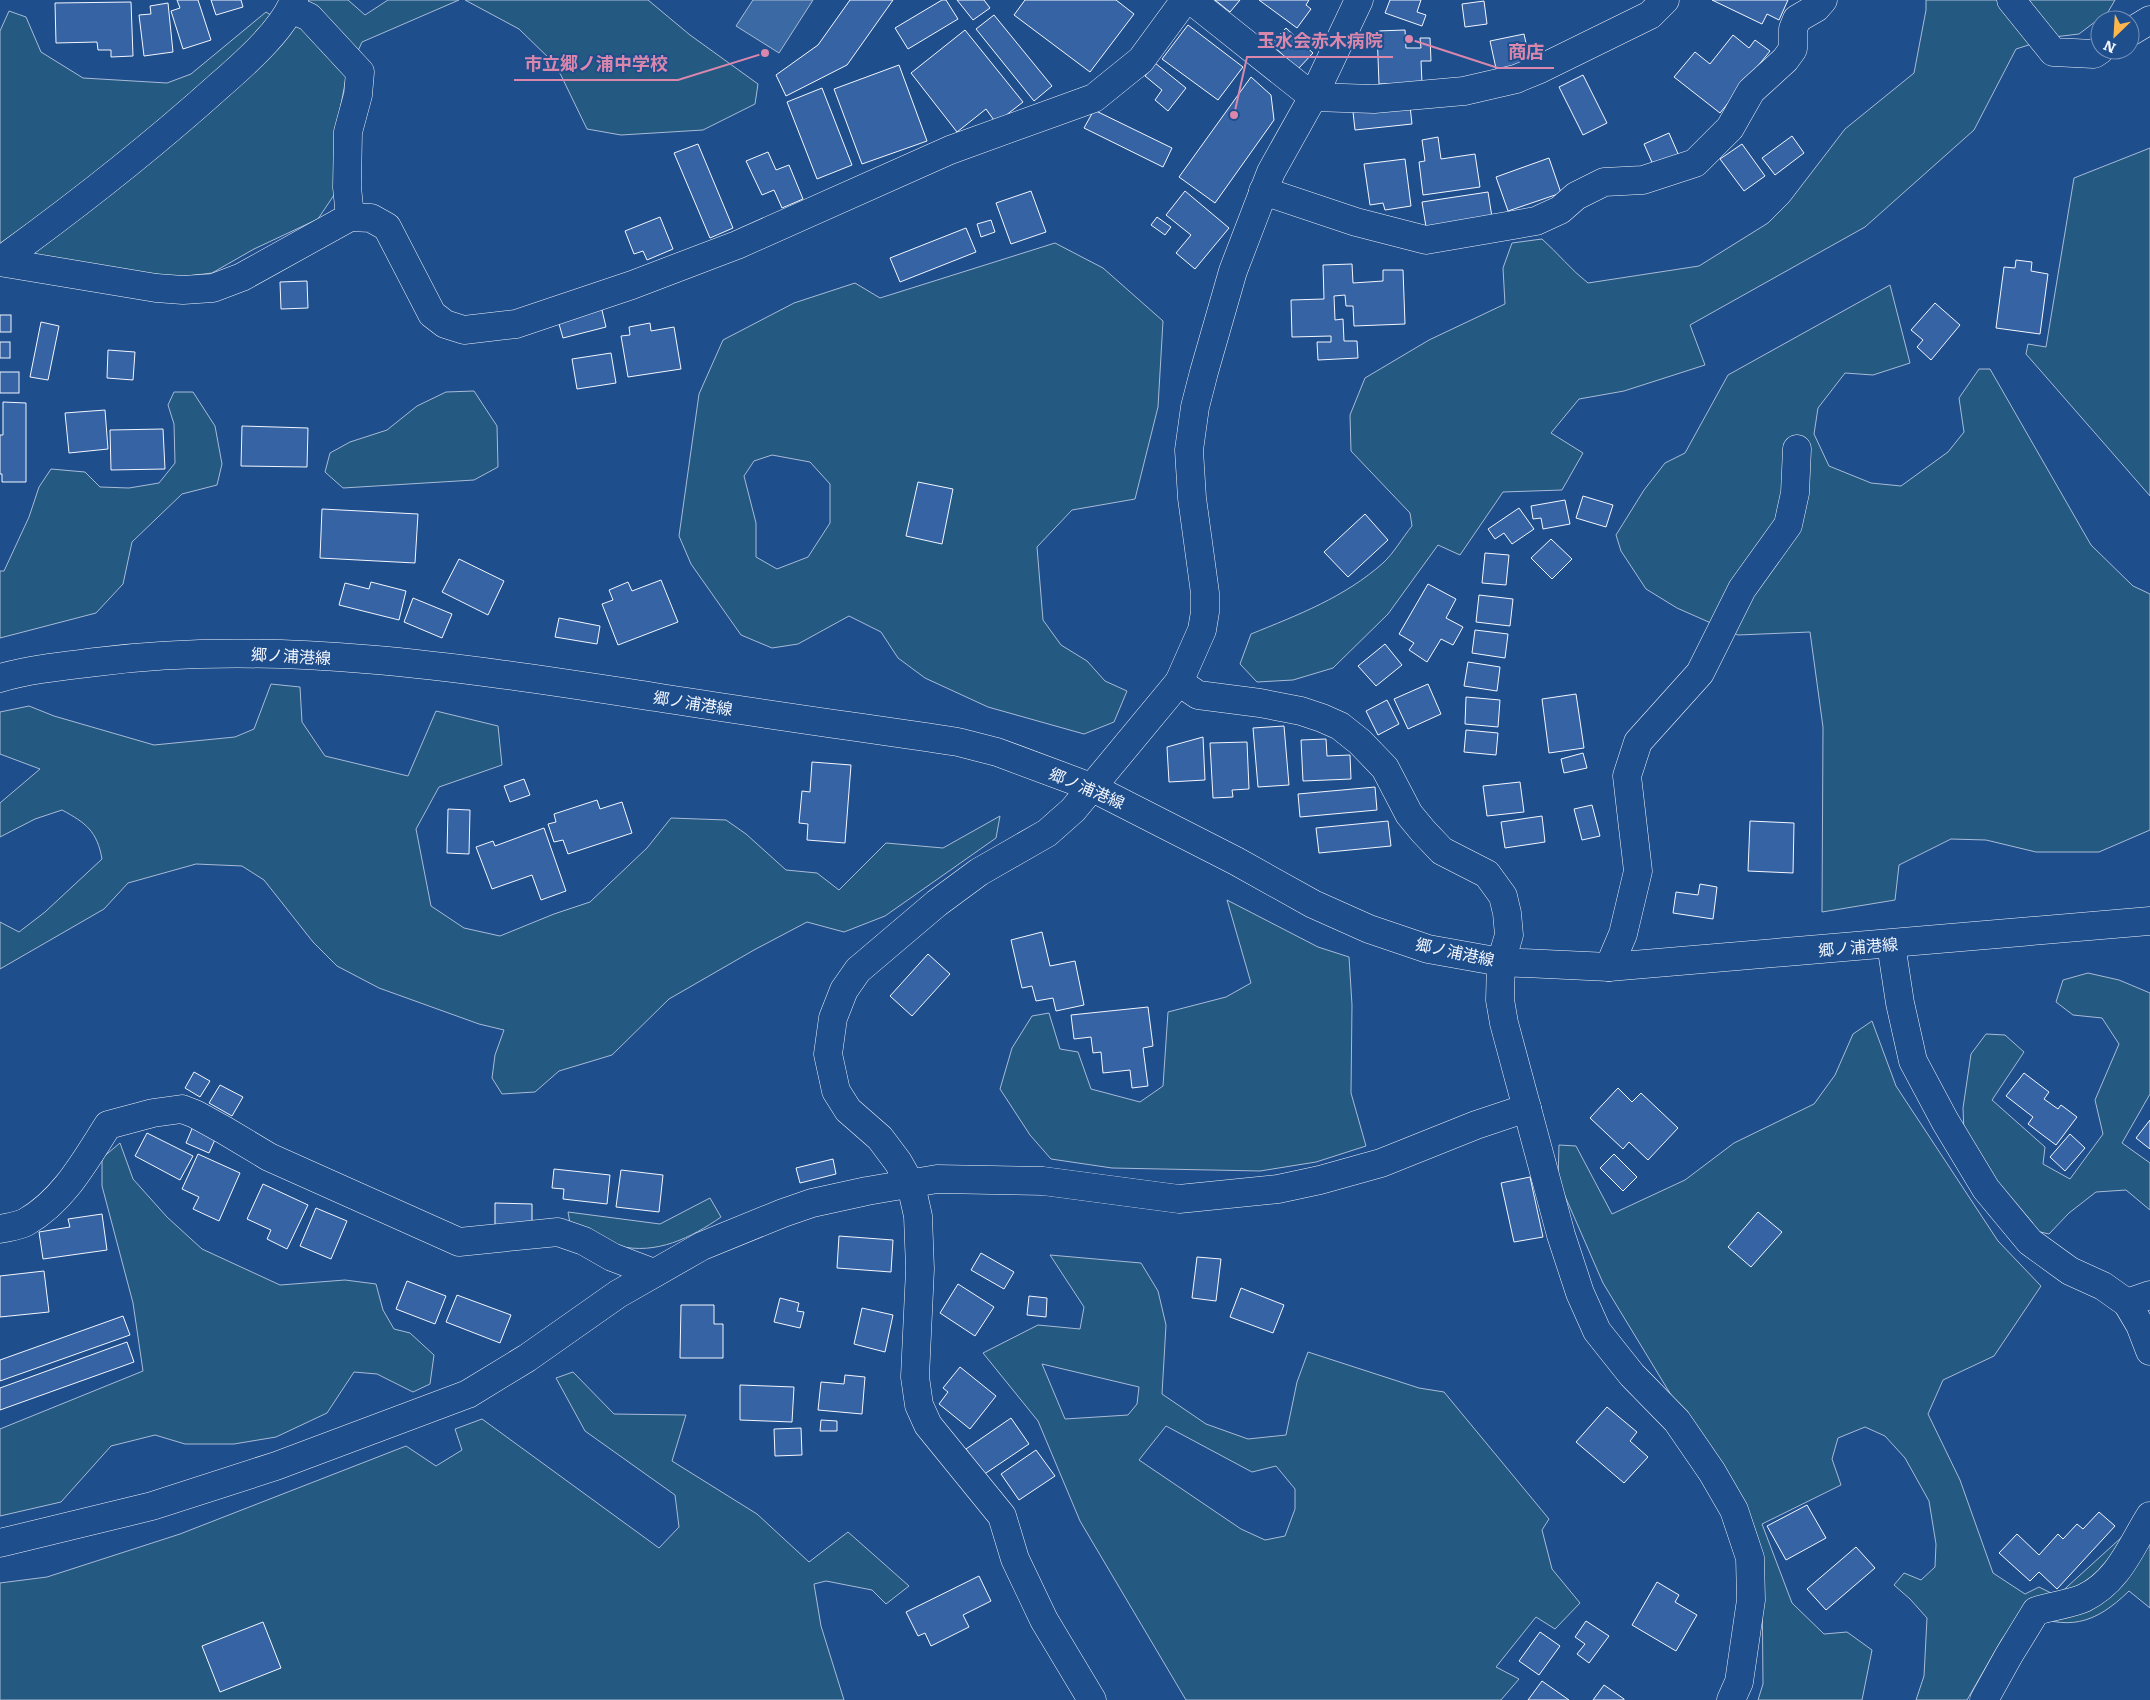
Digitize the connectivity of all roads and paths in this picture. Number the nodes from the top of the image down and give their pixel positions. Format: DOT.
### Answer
graph roads {
  1 [pos="1184,0"];
  2 [pos="1191,0"];
  3 [pos="1359,0"];
  4 [pos="1665,0"];
  5 [pos="1823,0"];
  6 [pos="2011,0"];
  7 [pos="292,4"];
  8 [pos="2090,54"];
  9 [pos="1313,97"];
  10 [pos="1263,192"];
  11 [pos="350,216"];
  12 [pos="0,262"];
  13 [pos="1797,448"];
  14 [pos="0,678"];
  15 [pos="1180,682"];
  16 [pos="1091,787"];
  17 [pos="2150,921"];
  18 [pos="1891,944"];
  19 [pos="1502,962"];
  20 [pos="1609,966"];
  21 [pos="1527,1108"];
  22 [pos="911,1185"];
  23 [pos="0,1229"];
  24 [pos="654,1273"];
  25 [pos="2139,1299"];
  26 [pos="2150,1351"];
  27 [pos="2150,1516"];
  28 [pos="0,1543"];
  29 [pos="1092,1700"];
  30 [pos="1731,1700"];
  31 [pos="1984,1700"];
  1 -- 11 [label="street"];
  2 -- 9 [label="street"];
  3 -- 9 [label="street"];
  4 -- 9 [label="street"];
  5 -- 10 [label="street"];
  6 -- 8 [label="street"];
  7 -- 11 [label="street"];
  7 -- 12 [label="street"];
  9 -- 10 [label="street"];
  10 -- 15 [label="street"];
  11 -- 12 [label="street"];
  13 -- 20 [label="street"];
  14 -- 16 [label="street, 郷ノ浦港線"];
  15 -- 16 [label="street"];
  15 -- 19 [label="street"];
  16 -- 19 [label="street, 郷ノ浦港線"];
  16 -- 22 [label="street"];
  17 -- 18 [label="street, 郷ノ浦港線"];
  18 -- 20 [label="street, 郷ノ浦港線"];
  18 -- 25 [label="street"];
  19 -- 20 [label="street, 郷ノ浦港線"];
  19 -- 21 [label="street"];
  21 -- 22 [label="street"];
  21 -- 30 [label="street"];
  22 -- 24 [label="street"];
  22 -- 29 [label="street"];
  23 -- 24 [label="street"];
  24 -- 28 [label="street"];
  25 -- 26 [label="street"];
  27 -- 31 [label="street"];
}
